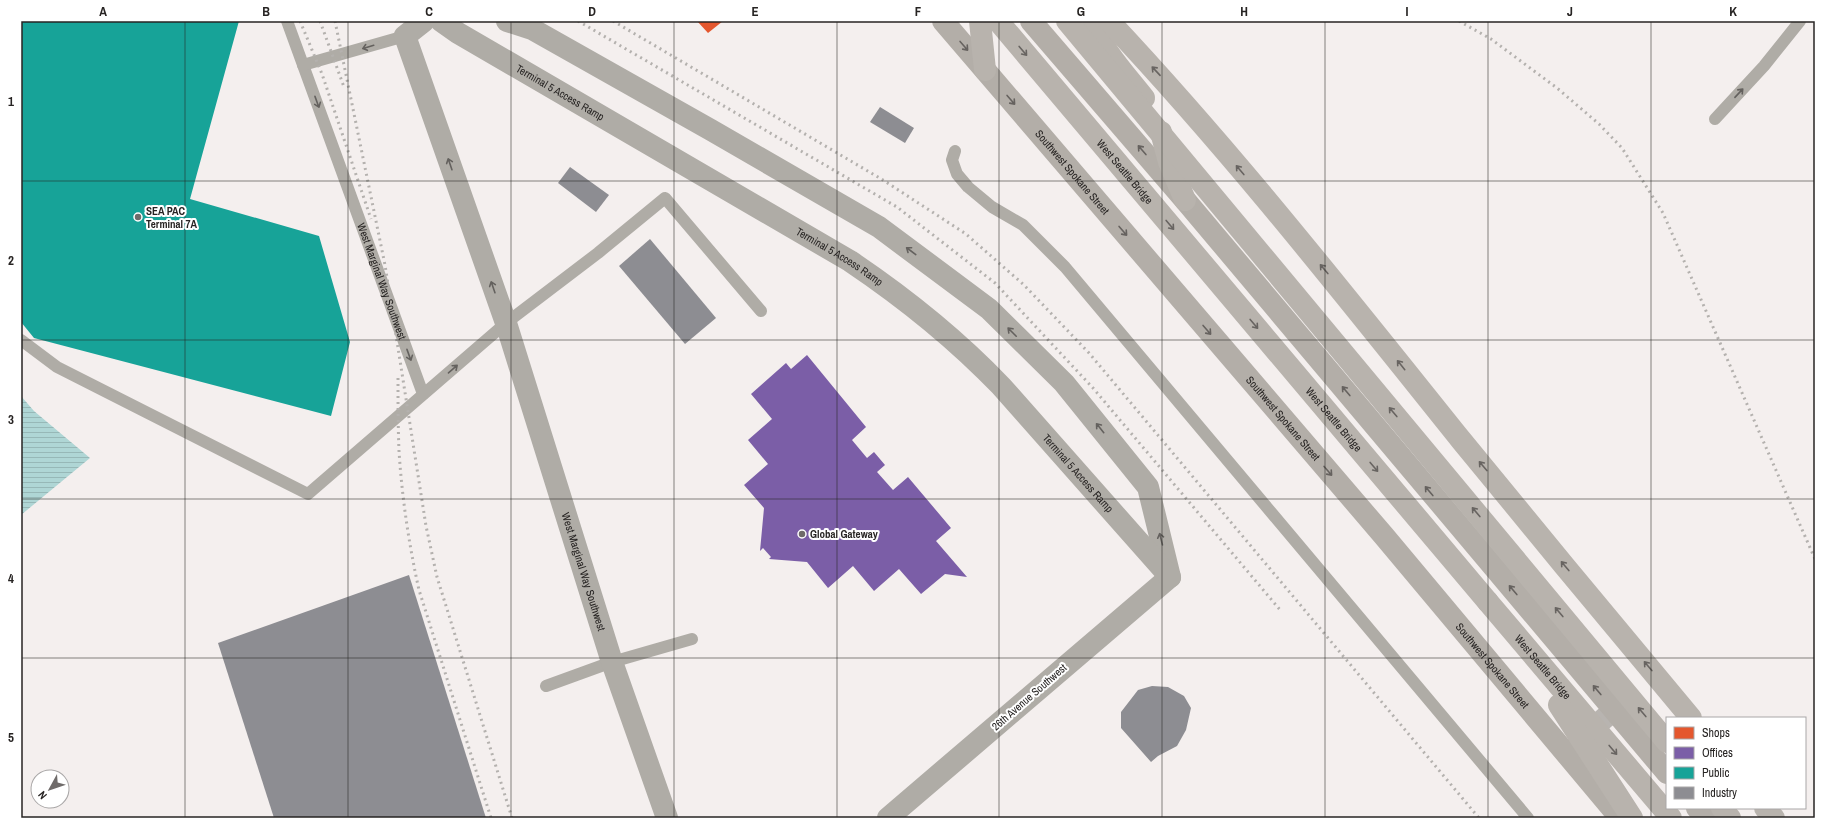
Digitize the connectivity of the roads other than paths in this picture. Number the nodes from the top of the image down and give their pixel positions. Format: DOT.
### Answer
graph roads {
  1 [pos="287,21"];
  2 [pos="424,21"];
  3 [pos="441,21"];
  4 [pos="507,21"];
  5 [pos="943,21"];
  6 [pos="980,21"];
  7 [pos="998,21"];
  8 [pos="1031,21"];
  9 [pos="1067,21"];
  10 [pos="1093,21"];
  11 [pos="1109,21"];
  12 [pos="1800,21"];
  13 [pos="405,36"];
  14 [pos="303,65"];
  15 [pos="985,70"];
  16 [pos="1715,119"];
  17 [pos="955,151"];
  18 [pos="1185,200"];
  19 [pos="761,311"];
  20 [pos="506,323"];
  21 [pos="21,340"];
  22 [pos="423,394"];
  23 [pos="1170,577"];
  24 [pos="1488,602"];
  25 [pos="692,639"];
  26 [pos="612,662"];
  27 [pos="546,686"];
  28 [pos="1614,710"];
  29 [pos="1690,717"];
  30 [pos="1666,741"];
  31 [pos="1564,752"];
  32 [pos="1666,772"];
  33 [pos="1697,809"];
  34 [pos="1723,809"];
  35 [pos="1766,809"];
  36 [pos="667,818"];
  37 [pos="888,818"];
  38 [pos="1528,818"];
  39 [pos="1620,818"];
  40 [pos="1632,818"];
  41 [pos="1670,818"];
  42 [pos="1705,818"];
  43 [pos="1730,818"];
  44 [pos="1774,818"];
  1 -- 14 [label="lane, West Marginal Way Southwest"];
  2 -- 13 [label="street"];
  3 -- 23 [label="street, Terminal 5 Access Ramp"];
  23 -- 4 [label="street, one-way"];
  5 -- 15 [label="main road, Southwest Spokane Street, one-way"];
  6 -- 15 [label="highway"];
  7 -- 24 [label="highway, West Seattle Bridge, one-way"];
  18 -- 8 [label="main road, one-way"];
  30 -- 9 [label="highway, one-way, bridge"];
  10 -- 18 [label="highway"];
  29 -- 11 [label="highway, one-way"];
  16 -- 12 [label="lane, one-way"];
  13 -- 14 [label="lane, one-way"];
  20 -- 13 [label="street, West Marginal Way Southwest, one-way"];
  14 -- 22 [label="lane, West Marginal Way Southwest, one-way"];
  15 -- 31 [label="main road, Southwest Spokane Street, one-way"];
  17 -- 38 [label="lane"];
  28 -- 18 [label="main road, one-way"];
  19 -- 20 [label="lane"];
  22 -- 20 [label="lane, one-way"];
  20 -- 26 [label="street, West Marginal Way Southwest"];
  21 -- 22 [label="lane"];
  23 -- 37 [label="street, 26th Avenue Southwest"];
  24 -- 40 [label="highway, bridge"];
  24 -- 41 [label="highway, West Seattle Bridge, one-way, bridge"];
  25 -- 26 [label="lane"];
  26 -- 27 [label="lane"];
  26 -- 36 [label="street, West Marginal Way Southwest"];
  28 -- 31 [label="main road"];
  28 -- 32 [label="main road"];
  31 -- 39 [label="main road, Southwest Spokane Street"];
  33 -- 42 [label="main road"];
  34 -- 43 [label="highway"];
  35 -- 44 [label="highway"];
}
